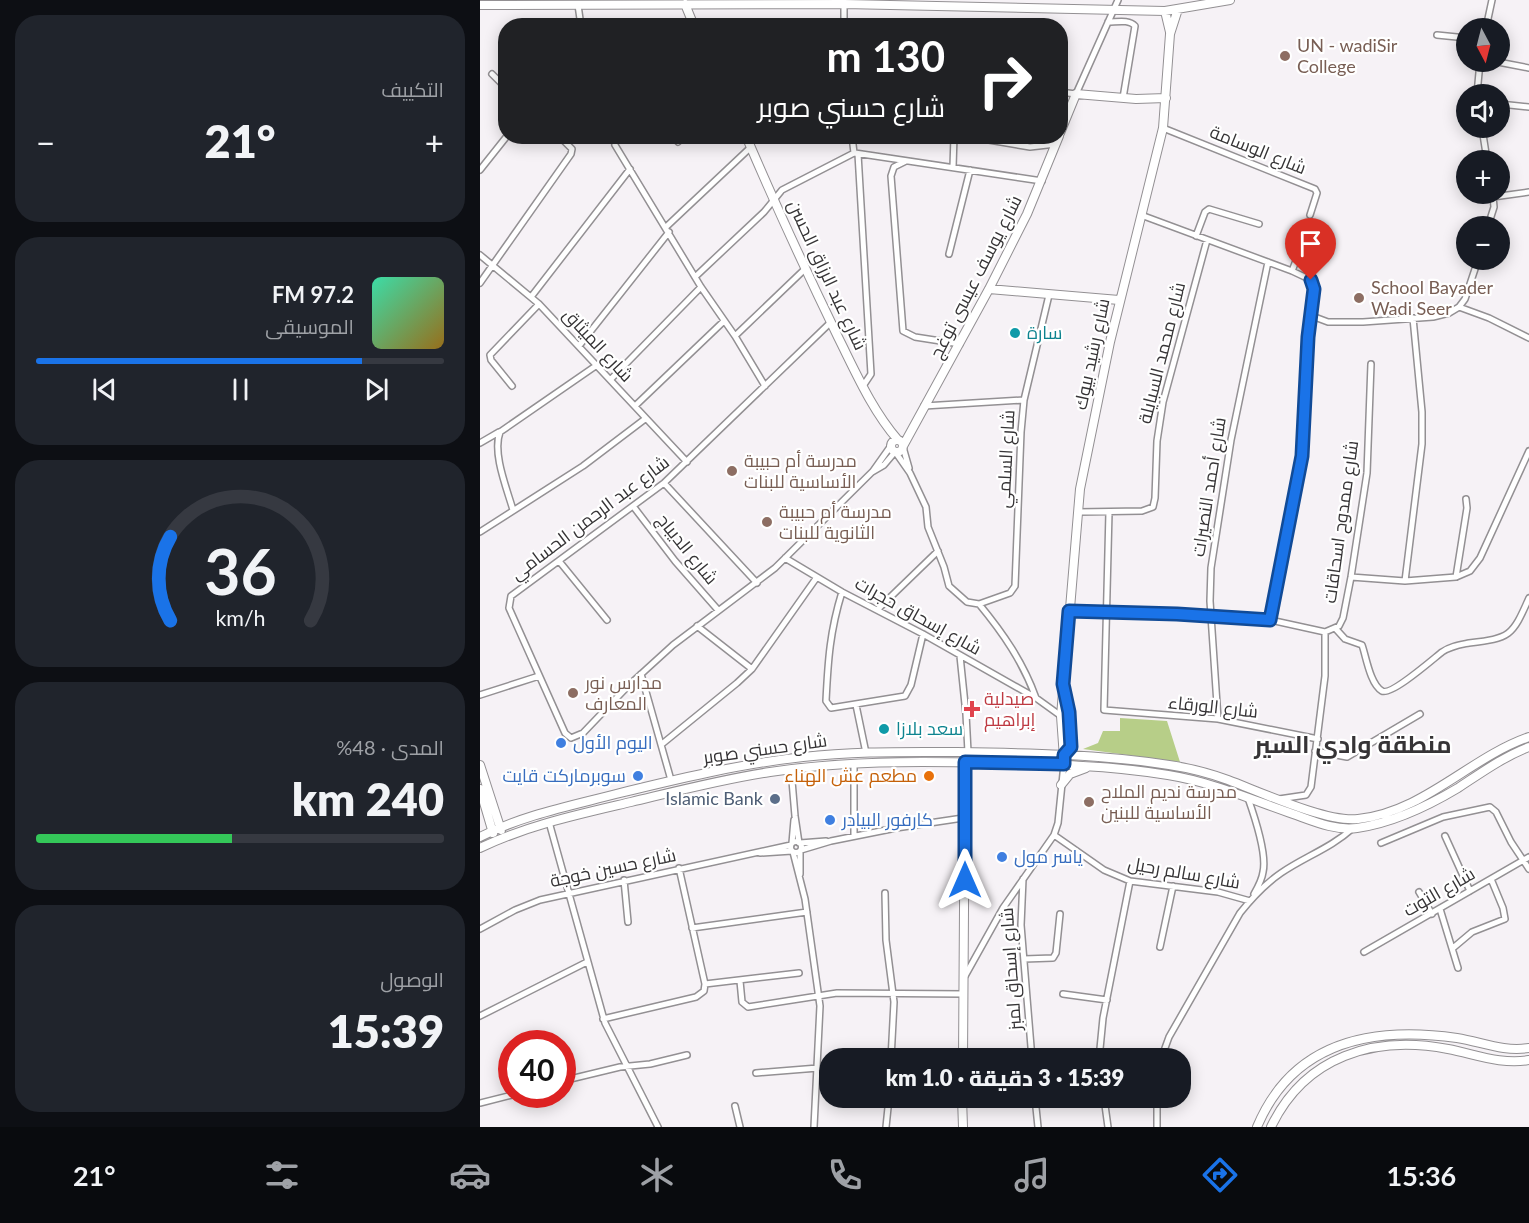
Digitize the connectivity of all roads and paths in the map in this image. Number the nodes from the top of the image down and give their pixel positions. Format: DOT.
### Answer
graph roads {
  1 [pos="1118,0"];
  2 [pos="1230,0"];
  3 [pos="1492,0"];
  4 [pos="685,4"];
  5 [pos="844,4"];
  6 [pos="481,5"];
  7 [pos="578,5"];
  8 [pos="1114,9"];
  9 [pos="1178,9"];
  10 [pos="1165,11"];
  11 [pos="580,18"];
  12 [pos="691,18"];
  13 [pos="844,18"];
  14 [pos="1488,18"];
  15 [pos="1108,22"];
  16 [pos="1170,34"];
  17 [pos="1437,35"];
  18 [pos="1456,37"];
  19 [pos="1510,64"];
  20 [pos="1529,68"];
  21 [pos="492,74"];
  22 [pos="498,80"];
  23 [pos="1068,93"];
  24 [pos="1076,94"];
  25 [pos="1123,98"];
  26 [pos="1166,98"];
  27 [pos="1510,105"];
  28 [pos="1529,107"];
  29 [pos="1068,115"];
  30 [pos="1163,128"];
  31 [pos="501,144"];
  32 [pos="568,144"];
  33 [pos="750,144"];
  34 [pos="854,144"];
  35 [pos="954,144"];
  36 [pos="1012,144"];
  37 [pos="1040,144"];
  38 [pos="1057,144"];
  39 [pos="615,145"];
  40 [pos="751,147"];
  41 [pos="856,153"];
  42 [pos="906,160"];
  43 [pos="953,167"];
  44 [pos="630,169"];
  45 [pos="480,170"];
  46 [pos="970,170"];
  47 [pos="1042,181"];
  48 [pos="1529,192"];
  49 [pos="1510,194"];
  50 [pos="775,199"];
  51 [pos="1141,215"];
  52 [pos="1258,224"];
  53 [pos="667,230"];
  54 [pos="1196,236"];
  55 [pos="1207,240"];
  56 [pos="949,254"];
  57 [pos="480,255"];
  58 [pos="1268,262"];
  59 [pos="492,266"];
  60 [pos="806,268"];
  61 [pos="1475,270"];
  62 [pos="1292,271"];
  63 [pos="695,277"];
  64 [pos="480,283"];
  65 [pos="701,287"];
  66 [pos="989,289"];
  67 [pos="1049,296"];
  68 [pos="531,297"];
  69 [pos="1119,300"];
  70 [pos="538,304"];
  71 [pos="1459,307"];
  72 [pos="1312,316"];
  73 [pos="1413,318"];
  74 [pos="724,321"];
  75 [pos="831,322"];
  76 [pos="735,336"];
  77 [pos="1529,338"];
  78 [pos="960,344"];
  79 [pos="579,346"];
  80 [pos="1371,364"];
  81 [pos="597,365"];
  82 [pos="611,379"];
  83 [pos="512,386"];
  84 [pos="765,386"];
  85 [pos="862,386"];
  86 [pos="1024,400"];
  87 [pos="635,406"];
  88 [pos="924,406"];
  89 [pos="645,419"];
  90 [pos="500,432"];
  91 [pos="480,443"];
  92 [pos="897,446"];
  93 [pos="1529,451"];
  94 [pos="687,462"];
  95 [pos="664,483"];
  96 [pos="1466,499"];
  97 [pos="633,506"];
  98 [pos="513,510"];
  99 [pos="1109,512"];
  100 [pos="1078,513"];
  101 [pos="480,532"];
  102 [pos="938,551"];
  103 [pos="785,558"];
  104 [pos="559,561"];
  105 [pos="817,577"];
  106 [pos="1351,577"];
  107 [pos="1456,577"];
  108 [pos="1405,581"];
  109 [pos="757,583"];
  110 [pos="842,592"];
  111 [pos="1529,598"];
  112 [pos="979,604"];
  113 [pos="718,610"];
  114 [pos="877,610"];
  115 [pos="1069,611"];
  116 [pos="1107,613"];
  117 [pos="1211,616"];
  118 [pos="607,620"];
  119 [pos="1270,620"];
  120 [pos="697,626"];
  121 [pos="1335,628"];
  122 [pos="1325,632"];
  123 [pos="923,634"];
  124 [pos="960,656"];
  125 [pos="752,669"];
  126 [pos="641,674"];
  127 [pos="539,676"];
  128 [pos="1063,684"];
  129 [pos="480,694"];
  130 [pos="1036,698"];
  131 [pos="856,705"];
  132 [pos="1420,714"];
  133 [pos="1061,716"];
  134 [pos="1218,719"];
  135 [pos="1529,737"];
  136 [pos="1318,739"];
  137 [pos="662,744"];
  138 [pos="1529,747"];
  139 [pos="1315,751"];
  140 [pos="968,752"];
  141 [pos="866,753"];
  142 [pos="895,753"];
  143 [pos="1064,755"];
  144 [pos="965,762"];
  145 [pos="896,763"];
  146 [pos="854,764"];
  147 [pos="1064,764"];
  148 [pos="480,765"];
  149 [pos="1091,767"];
  150 [pos="791,769"];
  151 [pos="671,780"];
  152 [pos="1061,785"];
  153 [pos="480,789"];
  154 [pos="1248,798"];
  155 [pos="1278,799"];
  156 [pos="487,814"];
  157 [pos="963,818"];
  158 [pos="549,822"];
  159 [pos="1353,824"];
  160 [pos="496,829"];
  161 [pos="1054,835"];
  162 [pos="481,836"];
  163 [pos="1445,836"];
  164 [pos="854,837"];
  165 [pos="500,838"];
  166 [pos="1381,843"];
  167 [pos="796,847"];
  168 [pos="480,848"];
  169 [pos="1526,859"];
  170 [pos="679,868"];
  171 [pos="1529,869"];
  172 [pos="1023,878"];
  173 [pos="1491,879"];
  174 [pos="624,880"];
  175 [pos="1130,881"];
  176 [pos="1173,886"];
  177 [pos="1470,891"];
  178 [pos="569,892"];
  179 [pos="1419,892"];
  180 [pos="885,893"];
  181 [pos="1251,899"];
  182 [pos="1440,909"];
  183 [pos="807,912"];
  184 [pos="1060,914"];
  185 [pos="1432,914"];
  186 [pos="628,922"];
  187 [pos="692,928"];
  188 [pos="480,929"];
  189 [pos="1160,947"];
  190 [pos="1453,948"];
  191 [pos="1364,952"];
  192 [pos="1024,959"];
  193 [pos="587,962"];
  194 [pos="1458,968"];
  195 [pos="799,973"];
  196 [pos="963,980"];
  197 [pos="740,981"];
  198 [pos="705,984"];
  199 [pos="893,992"];
  200 [pos="964,994"];
  201 [pos="1064,994"];
  202 [pos="819,995"];
  203 [pos="1107,1000"];
  204 [pos="480,1016"];
  205 [pos="603,1018"];
  206 [pos="891,1048"];
  207 [pos="963,1048"];
  208 [pos="1031,1048"];
  209 [pos="1100,1048"];
  210 [pos="1164,1048"];
  211 [pos="1529,1048"];
  212 [pos="687,1055"];
  213 [pos="1529,1060"];
  214 [pos="627,1066"];
  215 [pos="818,1068"];
  216 [pos="756,1073"];
  217 [pos="576,1078"];
  218 [pos="498,1098"];
  219 [pos="480,1103"];
  220 [pos="735,1107"];
  221 [pos="888,1108"];
  222 [pos="962,1108"];
  223 [pos="1036,1108"];
  224 [pos="1105,1108"];
  225 [pos="1157,1108"];
  226 [pos="658,1127"];
  227 [pos="740,1127"];
  228 [pos="814,1127"];
  229 [pos="886,1127"];
  230 [pos="963,1127"];
  231 [pos="1038,1127"];
  232 [pos="1108,1127"];
  233 [pos="1157,1127"];
  234 [pos="1257,1127"];
  235 [pos="1271,1127"];
  1 -- 8 [label="street, شارع يوسف عيسى توغج"];
  2 -- 9 [label="main road"];
  3 -- 14 [label="street"];
  4 -- 5 [label="main road"];
  4 -- 7 [label="main road"];
  4 -- 12 [label="main road"];
  5 -- 8 [label="main road"];
  5 -- 13 [label="street"];
  6 -- 7 [label="main road"];
  7 -- 11 [label="street"];
  8 -- 10 [label="main road"];
  8 -- 15 [label="street, شارع يوسف عيسى توغج"];
  9 -- 10 [label="main road"];
  9 -- 16 [label="main road, شارع رشيد بيوك"];
  10 -- 16 [label="main road, شارع رشيد بيوك"];
  15 -- 24 [label="street, شارع يوسف عيسى توغج"];
  15 -- 25 [label="street"];
  16 -- 26 [label="main road, شارع رشيد بيوك"];
  17 -- 18 [label="street"];
  19 -- 20 [label="street"];
  21 -- 22 [label="street"];
  23 -- 24 [label="street"];
  24 -- 25 [label="main road"];
  24 -- 29 [label="main road, شارع يوسف عيسى توغج"];
  25 -- 26 [label="main road"];
  26 -- 30 [label="main road, شارع رشيد بيوك"];
  27 -- 28 [label="street"];
  30 -- 51 [label="main road, شارع رشيد بيوك"];
  30 -- 62 [label="street, شارع الوسامة"];
  31 -- 45 [label="street"];
  32 -- 59 [label="street"];
  33 -- 40 [label="main road, شارع عبد الرزاق الحسن"];
  34 -- 41 [label="street"];
  35 -- 43 [label="street"];
  36 -- 37 [label="street"];
  38 -- 47 [label="main road, شارع يوسف عيسى توغج"];
  39 -- 44 [label="street"];
  40 -- 50 [label="main road, شارع عبد الرزاق الحسن"];
  40 -- 53 [label="street"];
  41 -- 42 [label="street"];
  41 -- 50 [label="street"];
  41 -- 85 [label="street"];
  42 -- 43 [label="street"];
  42 -- 78 [label="street"];
  43 -- 46 [label="street"];
  44 -- 53 [label="street"];
  44 -- 68 [label="street"];
  46 -- 47 [label="street"];
  46 -- 56 [label="street"];
  47 -- 66 [label="main road, شارع يوسف عيسى توغج"];
  48 -- 49 [label="street"];
  50 -- 60 [label="main road, شارع عبد الرزاق الحسن"];
  50 -- 63 [label="street"];
  51 -- 54 [label="street"];
  51 -- 69 [label="main road, شارع رشيد بيوك"];
  52 -- 54 [label="street"];
  53 -- 63 [label="street"];
  53 -- 79 [label="street"];
  54 -- 55 [label="street"];
  55 -- 58 [label="street"];
  55 -- 99 [label="street, شارع محمد السبايلة"];
  57 -- 59 [label="street, شارع الميثاق"];
  58 -- 62 [label="street"];
  58 -- 117 [label="street, شارع أحمد النصيرات"];
  59 -- 64 [label="street"];
  59 -- 68 [label="street, شارع الميثاق"];
  60 -- 75 [label="main road, شارع عبد الرزاق الحسن"];
  60 -- 76 [label="street"];
  61 -- 71 [label="street"];
  62 -- 72 [label="street"];
  63 -- 65 [label="street"];
  65 -- 74 [label="street"];
  65 -- 82 [label="street"];
  66 -- 67 [label="main road"];
  66 -- 78 [label="main road, شارع يوسف عيسى توغج"];
  67 -- 69 [label="main road"];
  67 -- 86 [label="street, شارع السلمي"];
  68 -- 70 [label="street, شارع الميثاق"];
  69 -- 100 [label="main road, شارع رشيد بيوك"];
  70 -- 79 [label="street, شارع الميثاق"];
  70 -- 83 [label="street"];
  71 -- 73 [label="street"];
  71 -- 77 [label="street"];
  72 -- 73 [label="street"];
  72 -- 119 [label="street"];
  73 -- 108 [label="street"];
  74 -- 76 [label="street"];
  74 -- 87 [label="street"];
  75 -- 84 [label="street, شارع عبد الرحمن الحسامي"];
  75 -- 85 [label="main road, شارع عبد الرزاق الحسن"];
  76 -- 84 [label="street"];
  78 -- 88 [label="main road, شارع يوسف عيسى توغج"];
  79 -- 81 [label="street, شارع الميثاق"];
  80 -- 106 [label="street, شارع ممدوح اسحاقات"];
  81 -- 82 [label="street, شارع الميثاق"];
  81 -- 90 [label="street"];
  82 -- 87 [label="street, شارع الميثاق"];
  84 -- 94 [label="street, شارع عبد الرحمن الحسامي"];
  85 -- 92 [label="main road, شارع عبد الرزاق الحسن"];
  86 -- 88 [label="street"];
  86 -- 112 [label="street, شارع السلمي"];
  87 -- 89 [label="street, شارع الميثاق"];
  88 -- 92 [label="main road, شارع يوسف عيسى توغج"];
  89 -- 94 [label="street, شارع الميثاق"];
  89 -- 98 [label="street"];
  90 -- 91 [label="street"];
  90 -- 98 [label="street"];
  92 -- 102 [label="street, شارع عبد الرزاق الحسن"];
  92 -- 103 [label="street, شارع عبد الرحمن الحسامي"];
  93 -- 107 [label="street"];
  94 -- 95 [label="street, شارع عبد الرحمن الحسامي"];
  95 -- 97 [label="street, شارع عبد الرحمن الحسامي"];
  95 -- 109 [label="street"];
  96 -- 107 [label="street"];
  97 -- 104 [label="street, شارع عبد الرحمن الحسامي"];
  97 -- 113 [label="street, شارع الديباج"];
  98 -- 101 [label="street"];
  99 -- 100 [label="street, شارع محمد السبايلة"];
  99 -- 116 [label="street"];
  100 -- 115 [label="main road, شارع رشيد بيوك"];
  102 -- 112 [label="street, شارع عبد الرزاق الحسن"];
  102 -- 114 [label="street"];
  103 -- 105 [label="street, شارع إسحاق حجرات"];
  103 -- 109 [label="street, شارع عبد الرحمن الحسامي"];
  104 -- 118 [label="street"];
  104 -- 127 [label="street, شارع عبد الرحمن الحسامي"];
  105 -- 110 [label="street, شارع إسحاق حجرات"];
  105 -- 125 [label="street"];
  106 -- 108 [label="street"];
  106 -- 121 [label="street, شارع ممدوح اسحاقات"];
  107 -- 108 [label="street"];
  109 -- 113 [label="street, شارع عبد الرحمن الحسامي"];
  110 -- 114 [label="street, شارع إسحاق حجرات"];
  110 -- 131 [label="street"];
  111 -- 121 [label="street"];
  112 -- 130 [label="street, شارع عبد الرزاق الحسن"];
  113 -- 120 [label="street, شارع عبد الرحمن الحسامي"];
  114 -- 123 [label="street, شارع إسحاق حجرات"];
  115 -- 116 [label="street"];
  115 -- 128 [label="main road, شارع رشيد بيوك"];
  116 -- 117 [label="street"];
  116 -- 134 [label="street, شارع الورقاء"];
  117 -- 119 [label="street"];
  117 -- 134 [label="street, شارع أحمد النصيرات"];
  119 -- 122 [label="street"];
  120 -- 125 [label="street"];
  120 -- 126 [label="street, شارع عبد الرحمن الحسامي"];
  121 -- 122 [label="street, شارع ممدوح اسحاقات"];
  122 -- 136 [label="street"];
  123 -- 124 [label="street, شارع إسحاق حجرات"];
  123 -- 131 [label="street"];
  124 -- 130 [label="street, شارع إسحاق حجرات"];
  124 -- 140 [label="street"];
  125 -- 137 [label="street"];
  126 -- 127 [label="street, شارع عبد الرحمن الحسامي"];
  126 -- 137 [label="street"];
  127 -- 129 [label="street"];
  128 -- 133 [label="main road, شارع رشيد بيوك"];
  128 -- 143 [label="main road, شارع رشيد بيوك"];
  130 -- 133 [label="street, شارع إسحاق حجرات"];
  131 -- 141 [label="street"];
  132 -- 139 [label="street"];
  133 -- 143 [label="main road, شارع رشيد بيوك"];
  134 -- 136 [label="street, شارع الورقاء"];
  135 -- 159 [label="main road"];
  136 -- 139 [label="street"];
  137 -- 151 [label="street"];
  138 -- 159 [label="main road"];
  139 -- 155 [label="street"];
  140 -- 142 [label="main road, شارع حسني صوبر"];
  140 -- 143 [label="main road, شارع حسني صوبر"];
  141 -- 142 [label="main road, شارع حسني صوبر"];
  141 -- 151 [label="main road, شارع حسني صوبر"];
  142 -- 145 [label="main road"];
  143 -- 147 [label="main road"];
  143 -- 155 [label="main road, شارع حسني صوبر"];
  144 -- 145 [label="main road, شارع حسني صوبر"];
  144 -- 147 [label="main road, شارع حسني صوبر"];
  144 -- 157 [label="main road"];
  145 -- 146 [label="main road, شارع حسني صوبر"];
  146 -- 150 [label="main road, شارع حسني صوبر"];
  146 -- 164 [label="street"];
  147 -- 149 [label="main road, شارع حسني صوبر"];
  147 -- 152 [label="street"];
  148 -- 160 [label="main road"];
  149 -- 152 [label="main road"];
  149 -- 154 [label="main road, شارع حسني صوبر"];
  150 -- 158 [label="main road, شارع حسني صوبر"];
  150 -- 167 [label="street"];
  151 -- 160 [label="main road, شارع حسني صوبر"];
  152 -- 161 [label="street"];
  153 -- 156 [label="main road"];
  154 -- 159 [label="main road, شارع حسني صوبر"];
  154 -- 181 [label="street"];
  155 -- 159 [label="main road, شارع حسني صوبر"];
  156 -- 160 [label="main road"];
  156 -- 162 [label="main road"];
  157 -- 164 [label="street, شارع حسين خوجة"];
  157 -- 196 [label="main road"];
  158 -- 165 [label="main road, شارع حسني صوبر"];
  158 -- 178 [label="street"];
  159 -- 181 [label="street"];
  160 -- 162 [label="main road, شارع حسني صوبر"];
  160 -- 165 [label="main road"];
  161 -- 172 [label="street"];
  161 -- 175 [label="street, شارع سالم رحيل"];
  163 -- 177 [label="street"];
  164 -- 167 [label="street, شارع حسين خوجة"];
  165 -- 168 [label="main road, شارع حسني صوبر"];
  166 -- 169 [label="street"];
  167 -- 170 [label="street, شارع حسين خوجة"];
  167 -- 183 [label="street"];
  169 -- 171 [label="street"];
  169 -- 173 [label="street, شارع التوت"];
  170 -- 174 [label="street, شارع حسين خوجة"];
  170 -- 187 [label="street"];
  172 -- 192 [label="street, شارع إسحاق لمبز"];
  172 -- 196 [label="street"];
  173 -- 177 [label="street, شارع التوت"];
  173 -- 190 [label="street"];
  174 -- 178 [label="street, شارع حسين خوجة"];
  174 -- 186 [label="street"];
  175 -- 176 [label="street, شارع سالم رحيل"];
  175 -- 203 [label="street"];
  176 -- 181 [label="street, شارع سالم رحيل"];
  176 -- 189 [label="street"];
  177 -- 182 [label="street, شارع التوت"];
  178 -- 188 [label="street, شارع حسين خوجة"];
  178 -- 193 [label="street"];
  179 -- 185 [label="street"];
  180 -- 199 [label="street"];
  181 -- 210 [label="street"];
  182 -- 185 [label="street, شارع التوت"];
  182 -- 190 [label="street"];
  183 -- 187 [label="street"];
  183 -- 202 [label="street"];
  184 -- 192 [label="street"];
  185 -- 191 [label="street, شارع التوت"];
  187 -- 198 [label="street"];
  190 -- 194 [label="street"];
  192 -- 208 [label="street, شارع إسحاق لمبز"];
  193 -- 204 [label="street"];
  193 -- 205 [label="street"];
  195 -- 197 [label="street"];
  196 -- 200 [label="main road"];
  197 -- 198 [label="street"];
  197 -- 202 [label="street"];
  198 -- 205 [label="street"];
  199 -- 200 [label="street"];
  199 -- 202 [label="street"];
  199 -- 206 [label="street"];
  200 -- 207 [label="main road"];
  201 -- 203 [label="street"];
  202 -- 215 [label="street"];
  203 -- 209 [label="street"];
  205 -- 214 [label="street"];
  211 -- 234 [label="main road"];
  212 -- 214 [label="street"];
  213 -- 235 [label="main road"];
  214 -- 217 [label="street"];
  214 -- 226 [label="street"];
  215 -- 216 [label="street"];
  215 -- 228 [label="street"];
  218 -- 219 [label="street"];
  220 -- 227 [label="street"];
  221 -- 229 [label="street"];
  222 -- 230 [label="main road"];
  223 -- 231 [label="street"];
  224 -- 232 [label="street"];
  225 -- 233 [label="street"];
}
